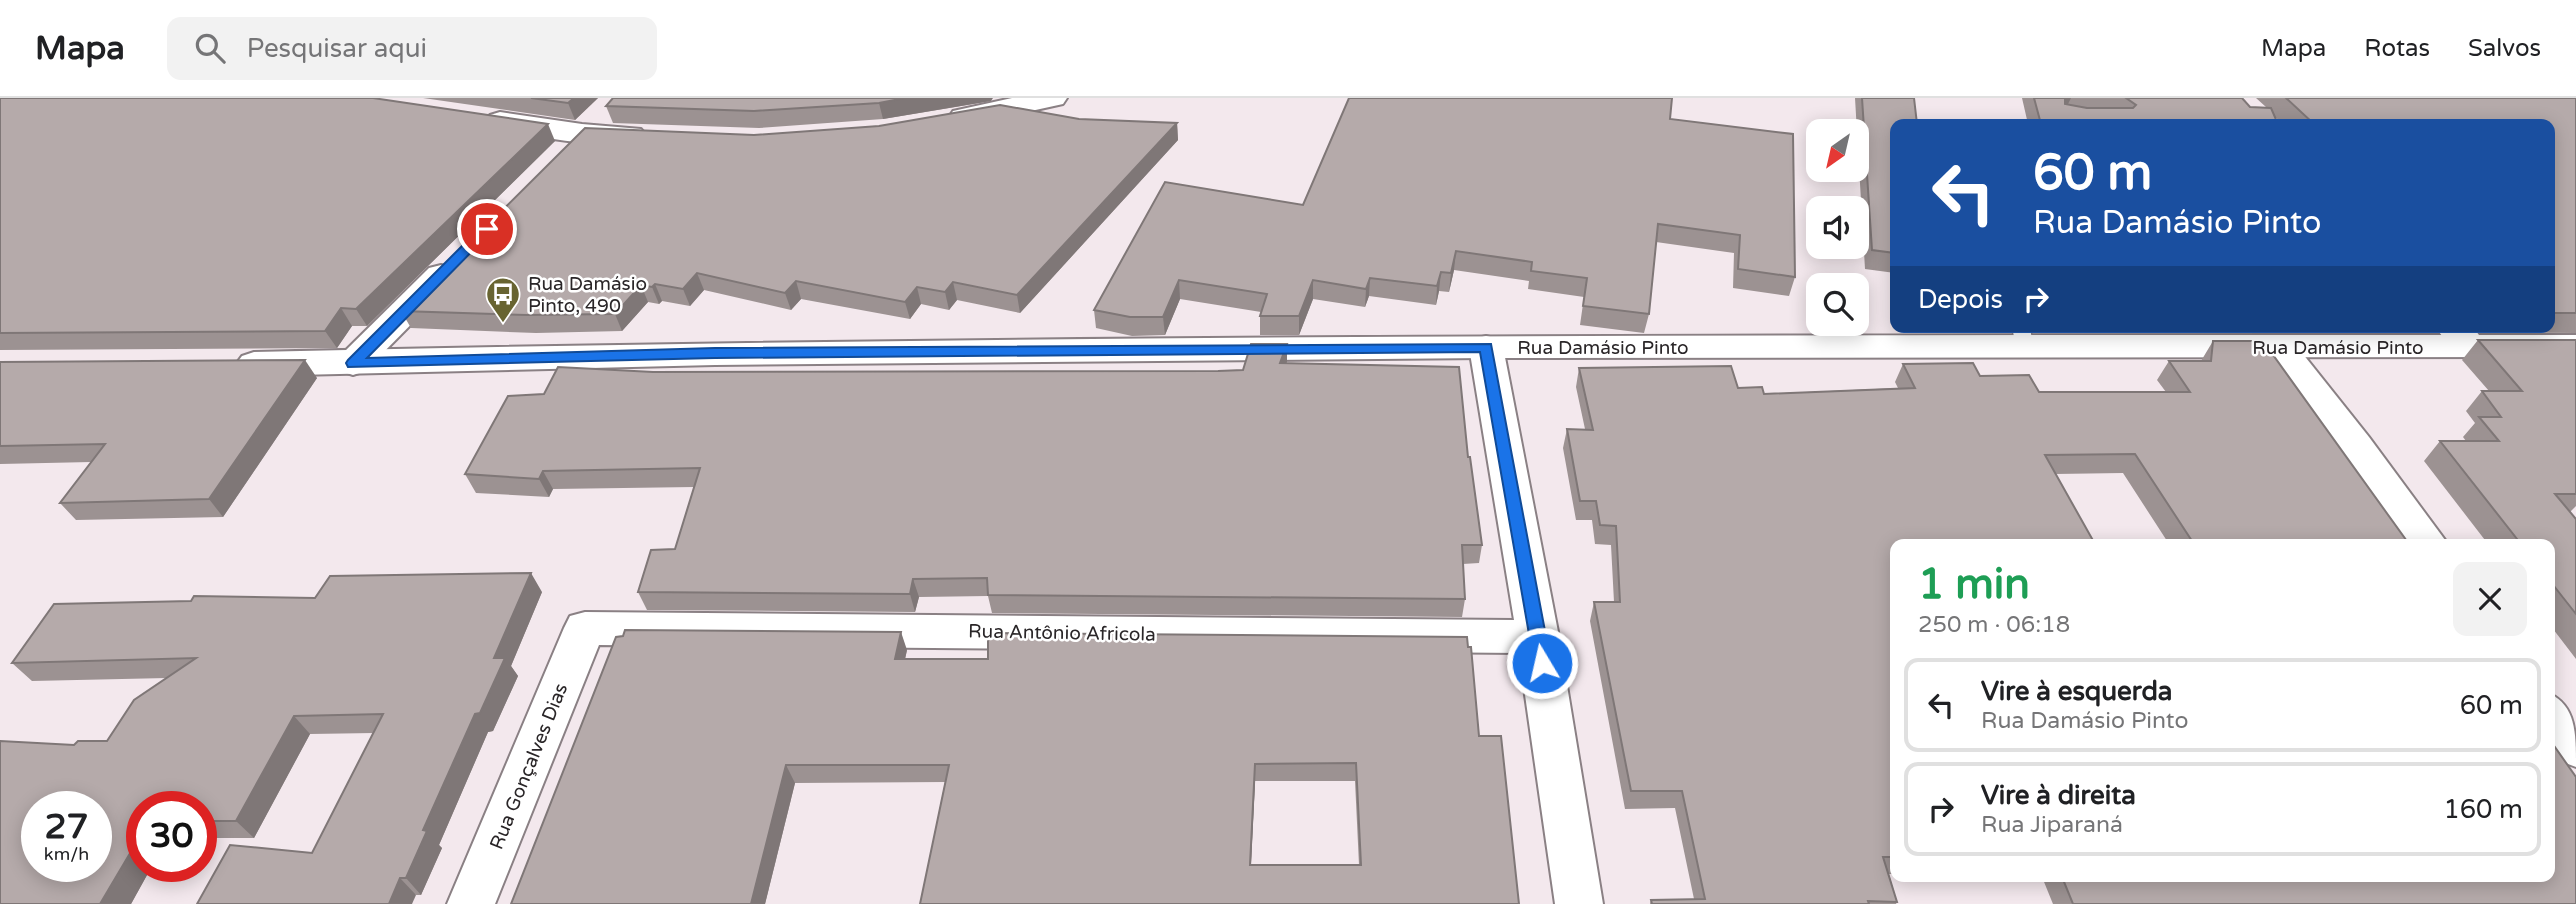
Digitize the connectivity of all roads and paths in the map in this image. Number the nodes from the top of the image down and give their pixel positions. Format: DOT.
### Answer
graph roads {
  1 [pos="1053,98"];
  2 [pos="609,107"];
  3 [pos="472,116"];
  4 [pos="937,121"];
  5 [pos="582,133"];
  6 [pos="664,136"];
  7 [pos="554,162"];
  8 [pos="458,258"];
  9 [pos="2022,337"];
  10 [pos="2462,337"];
  11 [pos="2576,346"];
  12 [pos="1486,347"];
  13 [pos="2279,347"];
  14 [pos="353,363"];
  15 [pos="217,364"];
  16 [pos="2424,539"];
  17 [pos="585,628"];
  18 [pos="1538,636"];
  19 [pos="2555,719"];
  20 [pos="2576,748"];
  21 [pos="471,904"];
  22 [pos="1579,904"];
  1 -- 4 [label="street"];
  2 -- 5 [label="street"];
  3 -- 5 [label="street"];
  5 -- 6 [label="street"];
  5 -- 7 [label="street"];
  8 -- 14 [label="street"];
  9 -- 12 [label="street, Rua Damásio Pinto"];
  9 -- 13 [label="street, Rua Damásio Pinto"];
  10 -- 11 [label="street, Rua Damásio Pinto"];
  10 -- 13 [label="street, Rua Damásio Pinto"];
  12 -- 14 [label="street, Rua Damásio Pinto"];
  12 -- 18 [label="street"];
  13 -- 16 [label="street"];
  14 -- 15 [label="street, Rua Damásio Pinto"];
  17 -- 18 [label="street, Rua Antônio Africola"];
  17 -- 21 [label="street, Rua Gonçalves Dias"];
  18 -- 22 [label="street"];
  19 -- 20 [label="street"];
}
